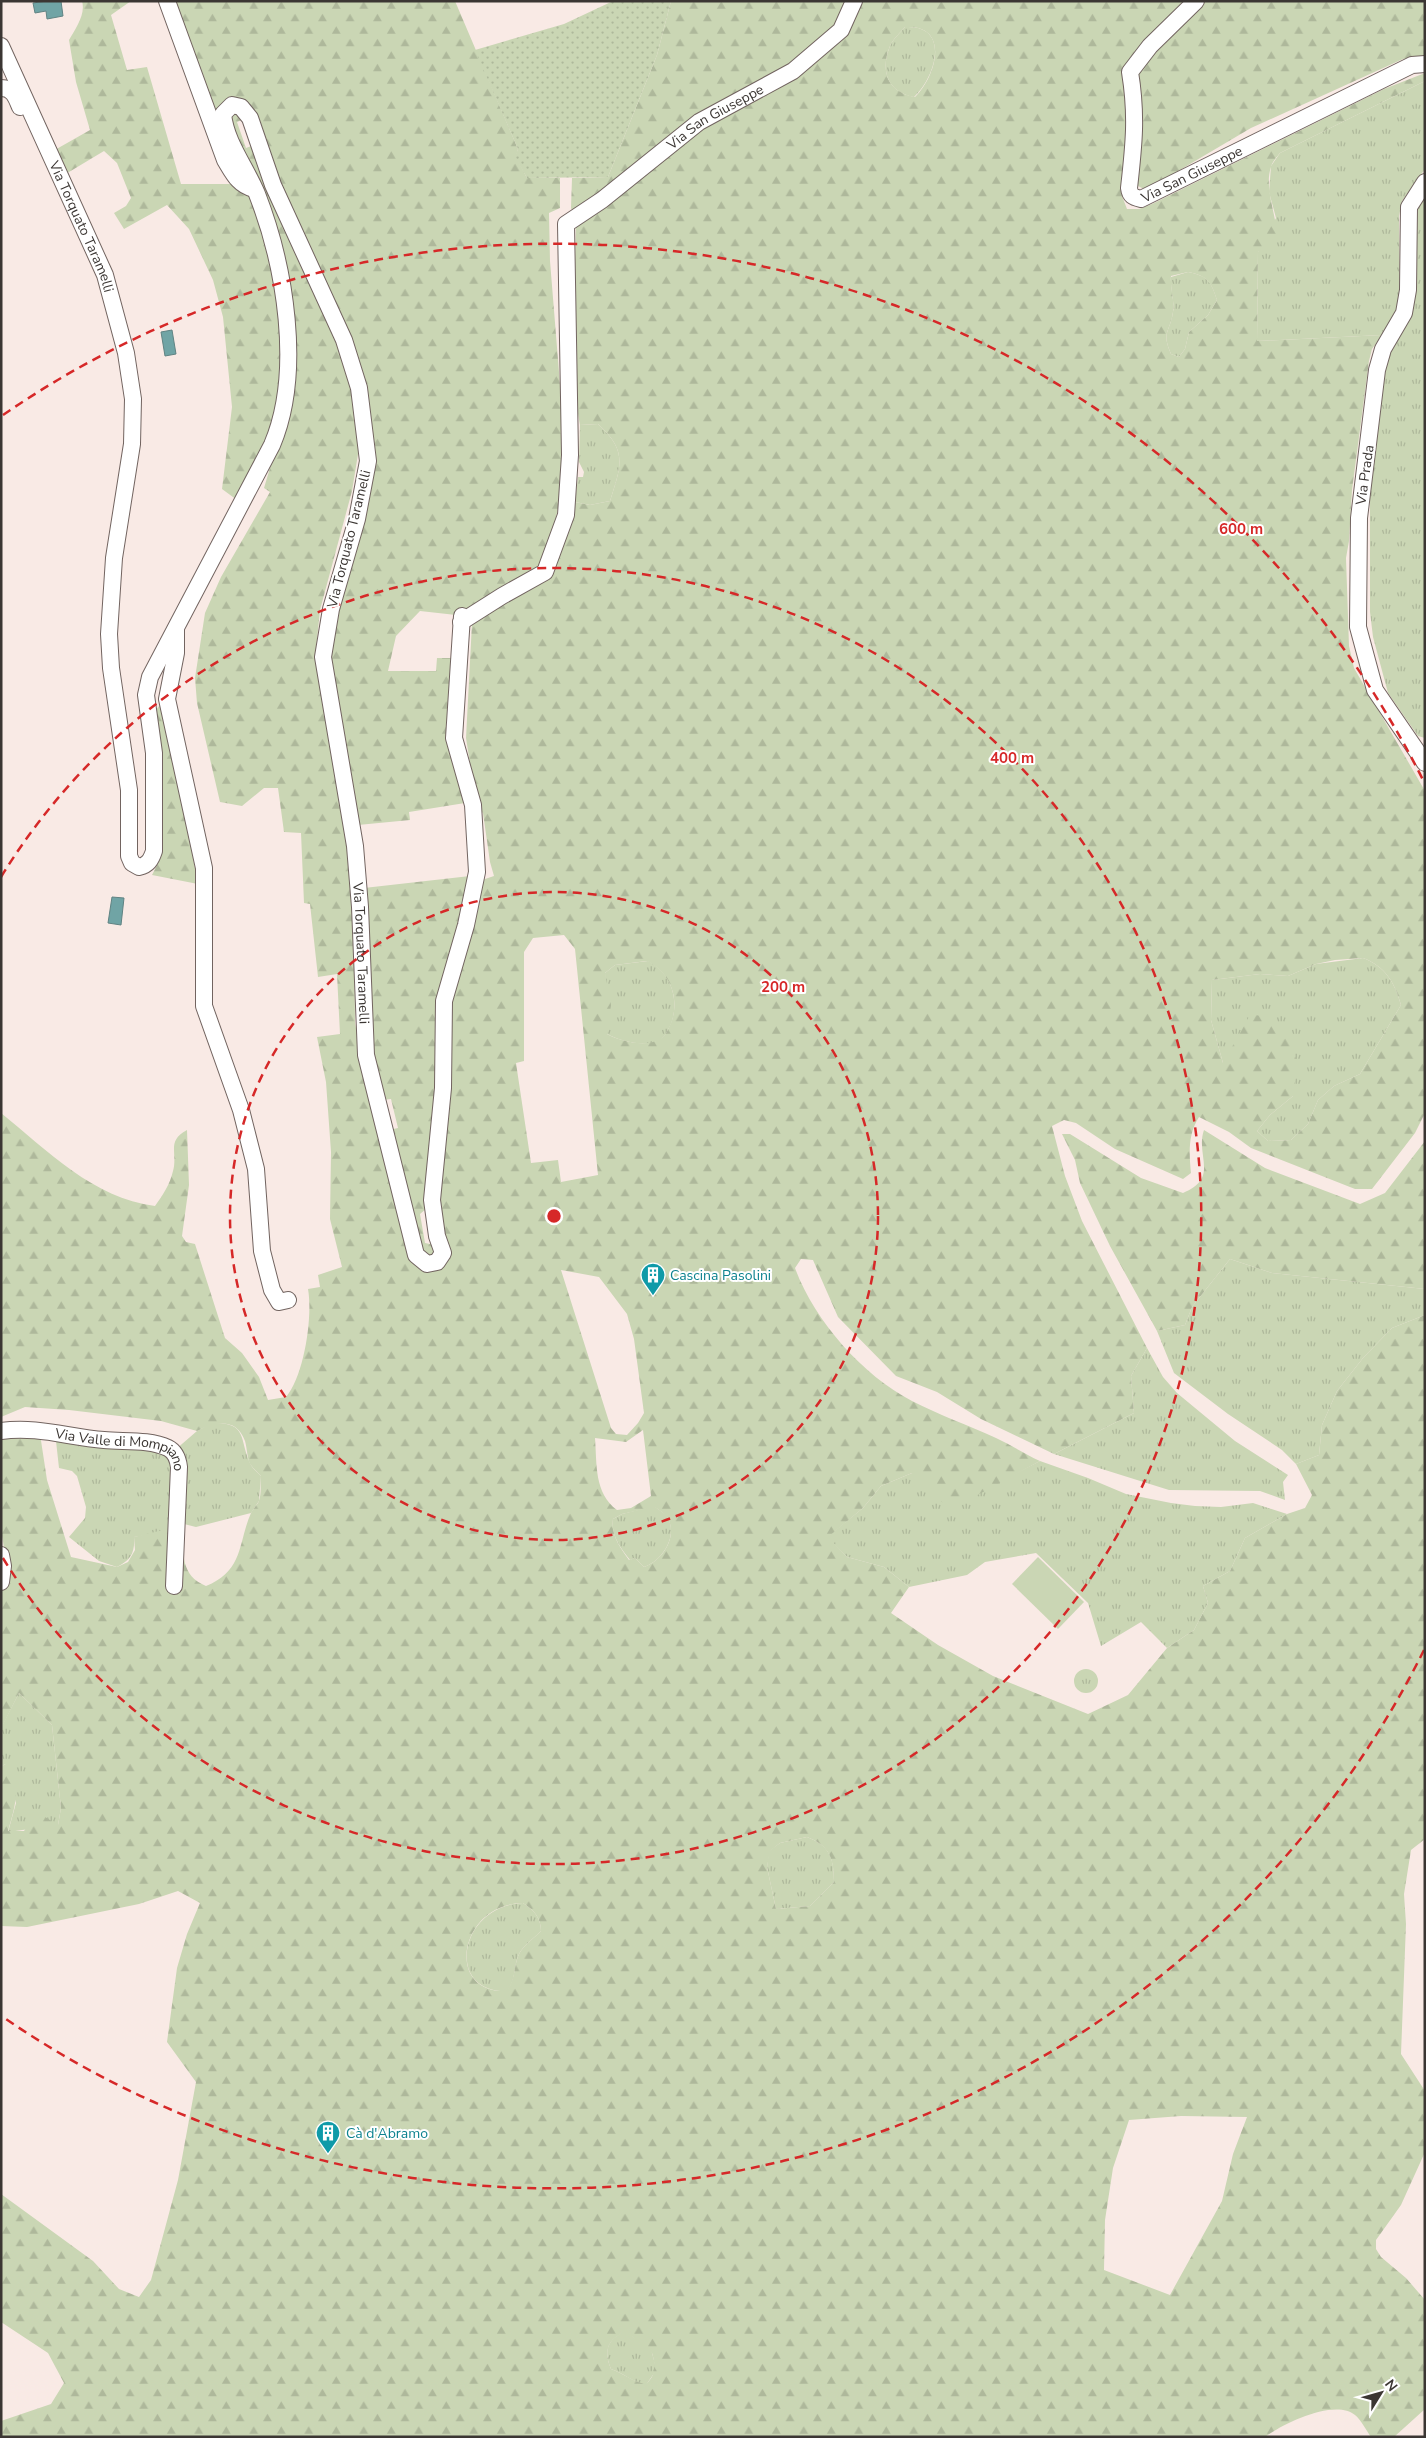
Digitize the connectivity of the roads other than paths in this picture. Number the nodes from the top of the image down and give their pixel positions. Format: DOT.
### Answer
graph roads {
  1 [pos="167,1"];
  2 [pos="854,1"];
  3 [pos="1196,1"];
  4 [pos="1,46"];
  5 [pos="1425,64"];
  6 [pos="1,88"];
  7 [pos="46,146"];
  8 [pos="1425,182"];
  9 [pos="254,188"];
  10 [pos="566,224"];
  11 [pos="176,629"];
  12 [pos="146,695"];
  13 [pos="167,699"];
  14 [pos="1425,763"];
  15 [pos="288,1300"];
  16 [pos="1,1431"];
  17 [pos="1,1555"];
  18 [pos="1,1582"];
  19 [pos="174,1586"];
  1 -- 9 [label="street"];
  2 -- 10 [label="street, Via San Giuseppe"];
  3 -- 5 [label="street, Via San Giuseppe"];
  4 -- 7 [label="street, Via Torquato Taramelli"];
  6 -- 7 [label="street, Via Torquato Taramelli"];
  7 -- 12 [label="street, Via Torquato Taramelli"];
  8 -- 14 [label="street, Via Prada"];
  9 -- 10 [label="street, Via Torquato Taramelli"];
  9 -- 11 [label="street, Via Torquato Taramelli"];
  11 -- 12 [label="street, Via Torquato Taramelli"];
  11 -- 13 [label="street, Via Torquato Taramelli"];
  12 -- 13 [label="street"];
  13 -- 15 [label="street, Via Torquato Taramelli"];
  16 -- 19 [label="street, Via Valle di Mompiano"];
  17 -- 18 [label="street"];
}
